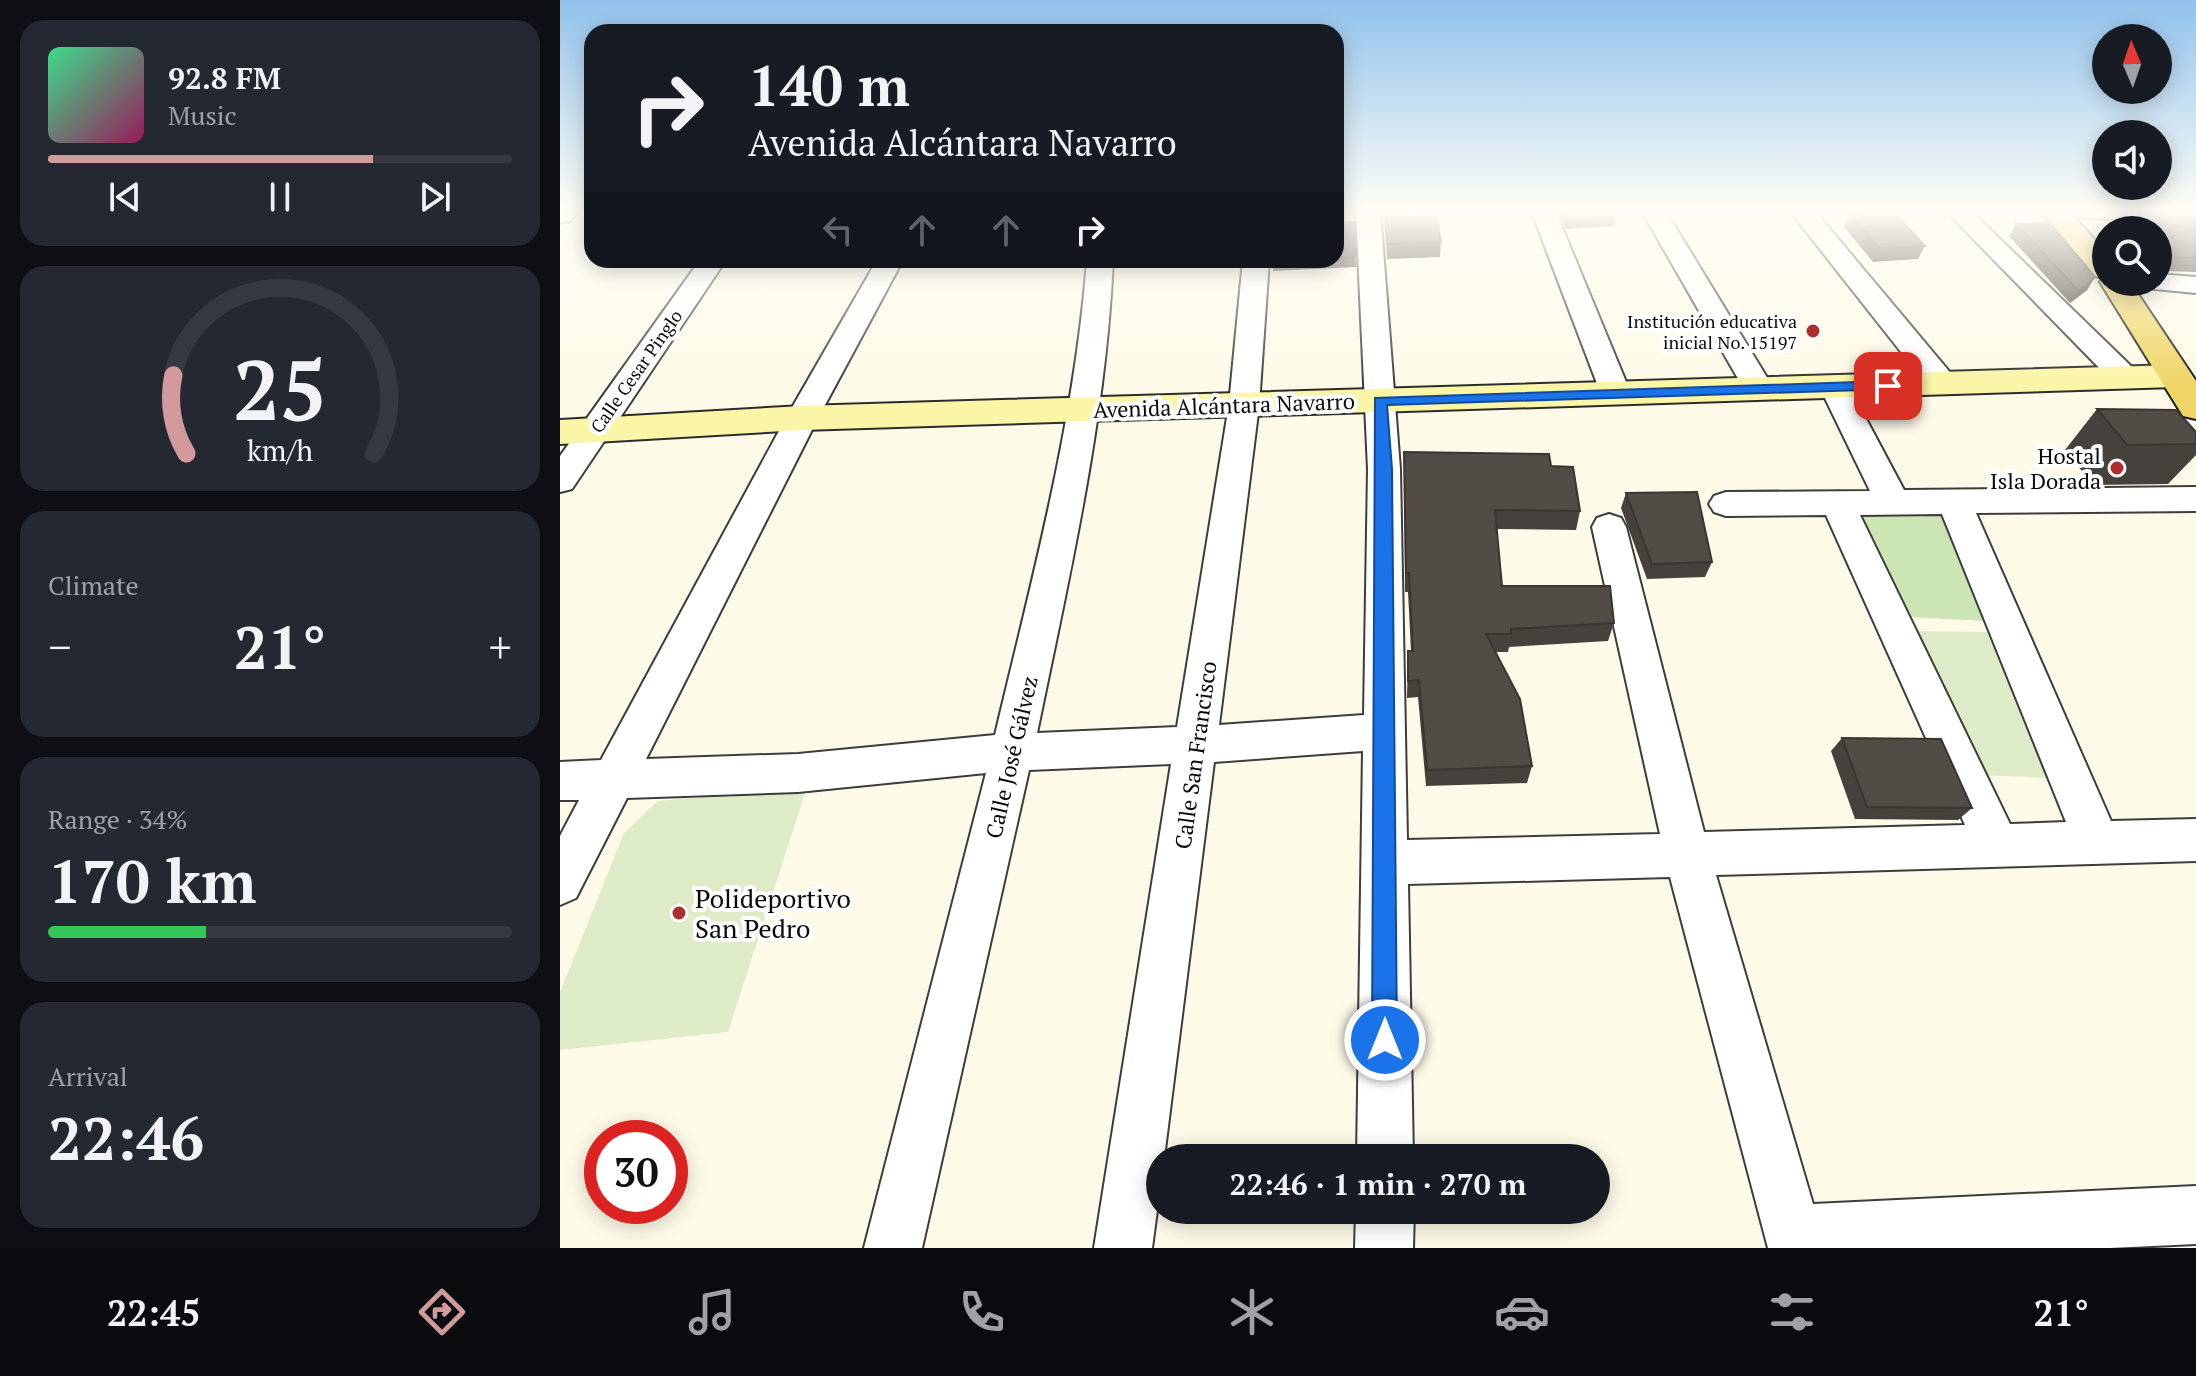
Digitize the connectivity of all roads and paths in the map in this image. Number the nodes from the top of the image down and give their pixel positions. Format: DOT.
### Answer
graph roads {
  1 [pos="707,268"];
  2 [pos="885,268"];
  3 [pos="1100,268"];
  4 [pos="1255,268"];
  5 [pos="1372,268"];
  6 [pos="1566,268"];
  7 [pos="1687,268"];
  8 [pos="1848,268"];
  9 [pos="2016,268"];
  10 [pos="2172,283"];
  11 [pos="2196,285"];
  12 [pos="2128,296"];
  13 [pos="2186,374"];
  14 [pos="2125,377"];
  15 [pos="1942,383"];
  16 [pos="1835,388"];
  17 [pos="1759,389"];
  18 [pos="1616,394"];
  19 [pos="1380,401"];
  20 [pos="1244,405"];
  21 [pos="2196,408"];
  22 [pos="1085,410"];
  23 [pos="802,418"];
  24 [pos="596,430"];
  25 [pos="560,432"];
  26 [pos="560,481"];
  27 [pos="2196,499"];
  28 [pos="1892,500"];
  29 [pos="1953,500"];
  30 [pos="1726,504"];
  31 [pos="1838,504"];
  32 [pos="1609,527"];
  33 [pos="1384,732"];
  34 [pos="1197,745"];
  35 [pos="1013,752"];
  36 [pos="613,777"];
  37 [pos="560,781"];
  38 [pos="2196,840"];
  39 [pos="2097,842"];
  40 [pos="1997,845"];
  41 [pos="1687,854"];
  42 [pos="1385,863"];
  43 [pos="560,882"];
  44 [pos="1385,1144"];
  45 [pos="2196,1215"];
  46 [pos="1385,1224"];
  47 [pos="1795,1241"];
  48 [pos="893,1248"];
  49 [pos="1123,1248"];
  50 [pos="1384,1248"];
  1 -- 24 [label="street, Calle Cesar Pinglo"];
  2 -- 23 [label="street"];
  3 -- 22 [label="street, Calle José Gálvez"];
  4 -- 20 [label="street, Calle San Francisco"];
  5 -- 19 [label="street"];
  6 -- 18 [label="street"];
  7 -- 17 [label="street"];
  8 -- 15 [label="street"];
  9 -- 14 [label="street"];
  10 -- 11 [label="street"];
  12 -- 13 [label="main road"];
  13 -- 14 [label="street, Avenida Alcántara Navarro"];
  13 -- 21 [label="main road"];
  14 -- 15 [label="street, Avenida Alcántara Navarro"];
  15 -- 16 [label="street, Avenida Alcántara Navarro"];
  16 -- 17 [label="street, Avenida Alcántara Navarro"];
  16 -- 28 [label="street"];
  17 -- 18 [label="street, Avenida Alcántara Navarro"];
  18 -- 19 [label="street, Avenida Alcántara Navarro"];
  19 -- 20 [label="street, Avenida Alcántara Navarro"];
  19 -- 33 [label="street"];
  20 -- 22 [label="street, Avenida Alcántara Navarro"];
  20 -- 34 [label="street, Calle San Francisco"];
  22 -- 23 [label="street, Avenida Alcántara Navarro"];
  22 -- 35 [label="street, Calle José Gálvez"];
  23 -- 24 [label="street, Avenida Alcántara Navarro"];
  23 -- 36 [label="street"];
  24 -- 25 [label="street, Avenida Alcántara Navarro"];
  24 -- 26 [label="street, Calle Cesar Pinglo"];
  27 -- 29 [label="street"];
  28 -- 29 [label="street"];
  28 -- 31 [label="street"];
  29 -- 39 [label="street"];
  30 -- 31 [label="street"];
  31 -- 40 [label="street"];
  32 -- 41 [label="street"];
  33 -- 34 [label="street"];
  33 -- 42 [label="street"];
  34 -- 35 [label="street"];
  34 -- 49 [label="street, Calle San Francisco"];
  35 -- 36 [label="street"];
  35 -- 48 [label="street, Calle José Gálvez"];
  36 -- 37 [label="street"];
  36 -- 43 [label="street"];
  38 -- 39 [label="street"];
  39 -- 40 [label="street"];
  40 -- 41 [label="street"];
  41 -- 42 [label="street"];
  41 -- 47 [label="street"];
  42 -- 44 [label="street"];
  45 -- 47 [label="street"];
  46 -- 50 [label="street"];
}
